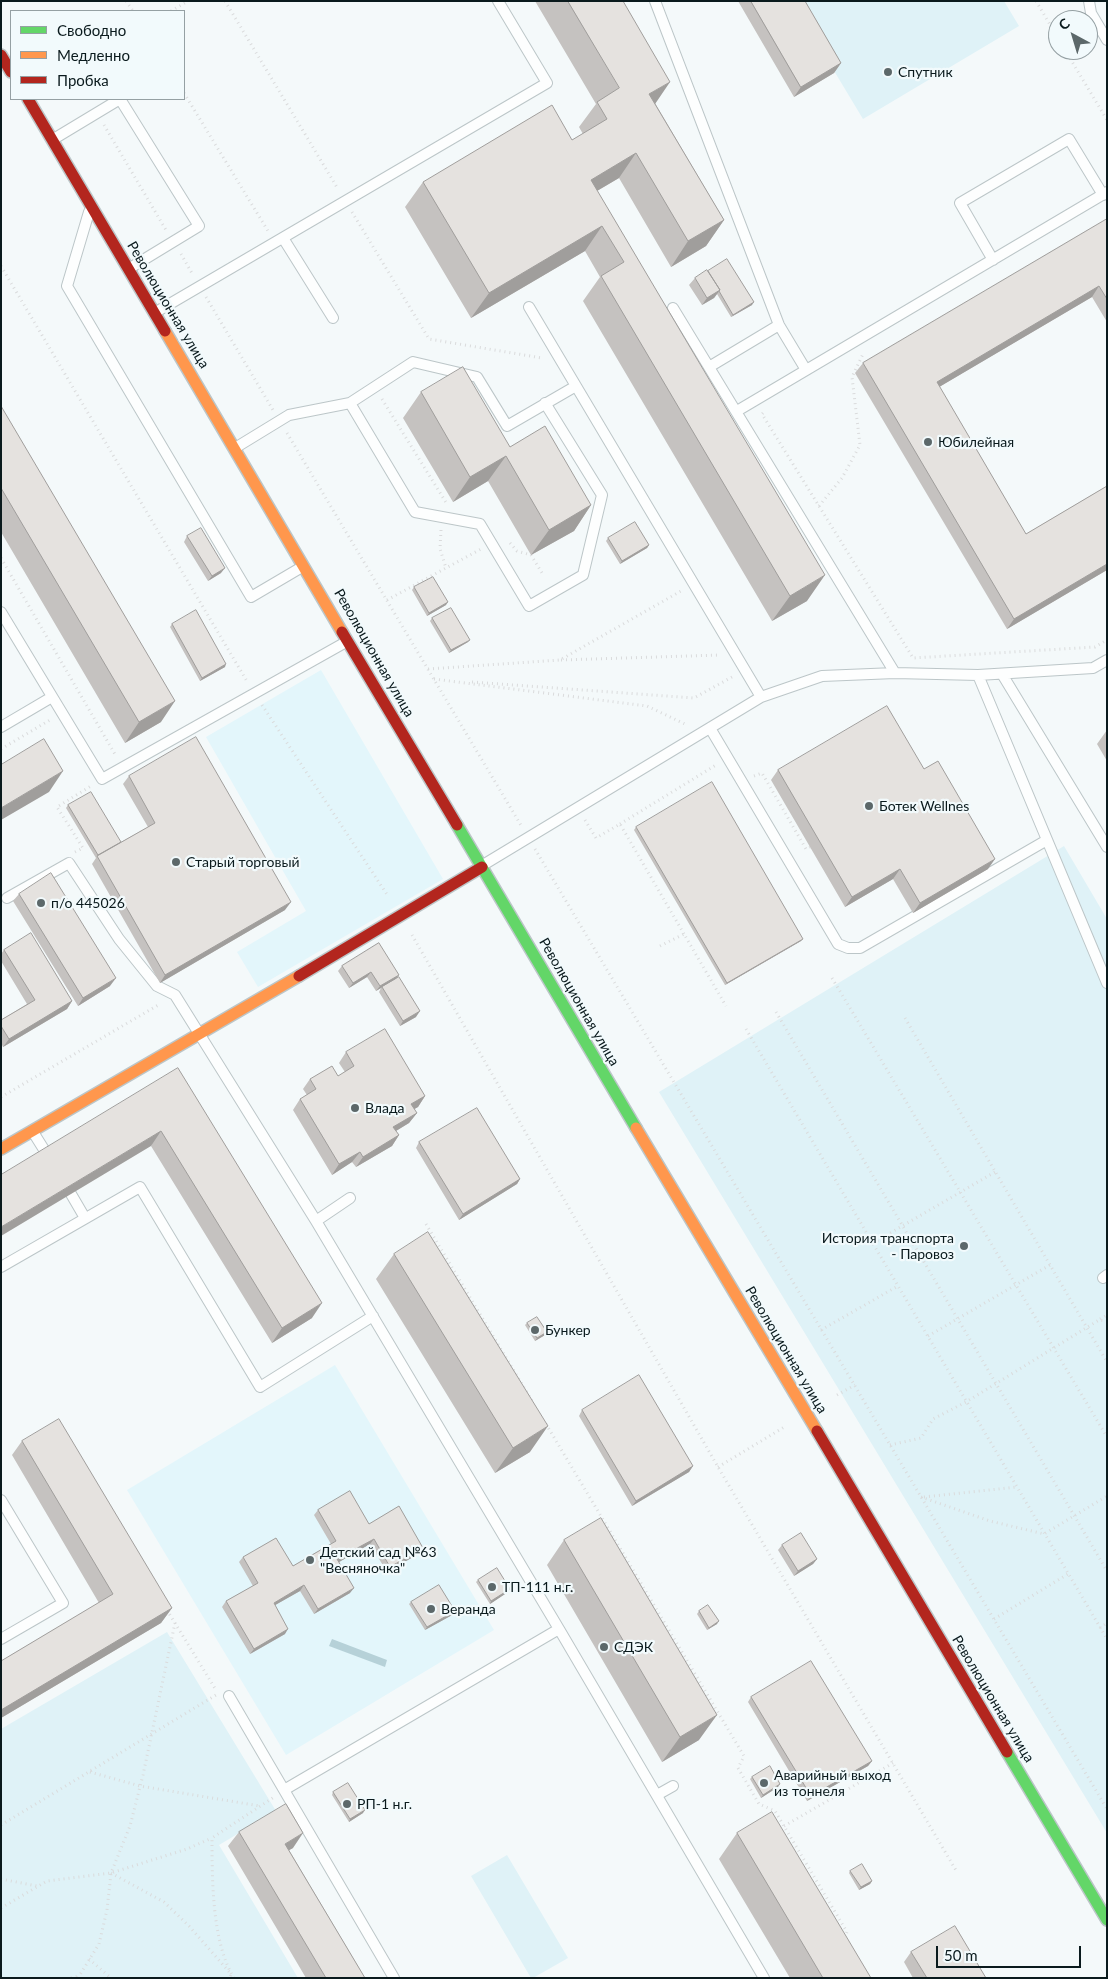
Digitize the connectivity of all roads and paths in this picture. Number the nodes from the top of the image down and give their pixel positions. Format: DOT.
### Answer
graph roads {
  1 [pos="188,1"];
  2 [pos="225,1"];
  3 [pos="498,1"];
  4 [pos="655,1"];
  5 [pos="1036,1"];
  6 [pos="1089,1"];
  7 [pos="173,10"];
  8 [pos="1048,21"];
  9 [pos="1107,40"];
  10 [pos="1,55"];
  11 [pos="1071,60"];
  12 [pos="10,70"];
  13 [pos="185,95"];
  14 [pos="29,100"];
  15 [pos="118,100"];
  16 [pos="121,100"];
  17 [pos="96,112"];
  18 [pos="1107,120"];
  19 [pos="52,140"];
  20 [pos="1105,194"];
  21 [pos="345,201"];
  22 [pos="91,206"];
  23 [pos="279,240"];
  24 [pos="173,242"];
  25 [pos="993,260"];
  26 [pos="1,266"];
  27 [pos="129,269"];
  28 [pos="200,286"];
  29 [pos="529,307"];
  30 [pos="673,308"];
  31 [pos="155,312"];
  32 [pos="333,318"];
  33 [pos="779,325"];
  34 [pos="871,348"];
  35 [pos="863,353"];
  36 [pos="854,358"];
  37 [pos="560,360"];
  38 [pos="709,367"];
  39 [pos="806,370"];
  40 [pos="576,386"];
  41 [pos="375,387"];
  42 [pos="350,403"];
  43 [pos="545,404"];
  44 [pos="770,409"];
  45 [pos="737,411"];
  46 [pos="280,420"];
  47 [pos="235,448"];
  48 [pos="819,506"];
  49 [pos="445,518"];
  50 [pos="491,543"];
  51 [pos="1,558"];
  52 [pos="305,565"];
  53 [pos="446,568"];
  54 [pos="542,573"];
  55 [pos="694,584"];
  56 [pos="387,600"];
  57 [pos="1,612"];
  58 [pos="349,640"];
  59 [pos="1107,640"];
  60 [pos="736,655"];
  61 [pos="560,660"];
  62 [pos="1107,660"];
  63 [pos="428,669"];
  64 [pos="745,670"];
  65 [pos="895,673"];
  66 [pos="1002,674"];
  67 [pos="978,675"];
  68 [pos="434,679"];
  69 [pos="254,693"];
  70 [pos="52,697"];
  71 [pos="761,697"];
  72 [pos="62,713"];
  73 [pos="1,727"];
  74 [pos="706,730"];
  75 [pos="1,749"];
  76 [pos="721,762"];
  77 [pos="123,768"];
  78 [pos="102,780"];
  79 [pos="620,824"];
  80 [pos="528,838"];
  81 [pos="596,838"];
  82 [pos="1047,840"];
  83 [pos="1107,847"];
  84 [pos="83,848"];
  85 [pos="482,867"];
  86 [pos="7,898"];
  87 [pos="401,916"];
  88 [pos="684,934"];
  89 [pos="660,946"];
  90 [pos="832,978"];
  91 [pos="1107,983"];
  92 [pos="175,995"];
  93 [pos="726,1006"];
  94 [pos="776,1012"];
  95 [pos="905,1018"];
  96 [pos="746,1029"];
  97 [pos="200,1035"];
  98 [pos="1,1097"];
  99 [pos="33,1131"];
  100 [pos="1,1150"];
  101 [pos="48,1156"];
  102 [pos="995,1172"];
  103 [pos="960,1192"];
  104 [pos="71,1194"];
  105 [pos="350,1198"];
  106 [pos="86,1218"];
  107 [pos="316,1221"];
  108 [pos="426,1224"];
  109 [pos="902,1226"];
  110 [pos="873,1243"];
  111 [pos="1050,1264"];
  112 [pos="1,1267"];
  113 [pos="1016,1284"];
  114 [pos="898,1286"];
  115 [pos="1107,1315"];
  116 [pos="372,1316"];
  117 [pos="957,1319"];
  118 [pos="1099,1320"];
  119 [pos="1107,1321"];
  120 [pos="1086,1327"];
  121 [pos="822,1330"];
  122 [pos="928,1336"];
  123 [pos="1052,1348"];
  124 [pos="1107,1362"];
  125 [pos="994,1382"];
  126 [pos="854,1385"];
  127 [pos="837,1395"];
  128 [pos="966,1402"];
  129 [pos="537,1410"];
  130 [pos="542,1418"];
  131 [pos="792,1423"];
  132 [pos="1107,1437"];
  133 [pos="890,1445"];
  134 [pos="718,1467"];
  135 [pos="1016,1487"];
  136 [pos="1107,1496"];
  137 [pos="921,1498"];
  138 [pos="1,1500"];
  139 [pos="1074,1516"];
  140 [pos="1044,1534"];
  141 [pos="1107,1571"];
  142 [pos="1068,1574"];
  143 [pos="165,1606"];
  144 [pos="994,1619"];
  145 [pos="175,1623"];
  146 [pos="1107,1623"];
  147 [pos="1100,1628"];
  148 [pos="559,1629"];
  149 [pos="1,1639"];
  150 [pos="1107,1640"];
  151 [pos="229,1696"];
  152 [pos="150,1735"];
  153 [pos="894,1763"];
  154 [pos="89,1772"];
  155 [pos="140,1786"];
  156 [pos="673,1786"];
  157 [pos="284,1790"];
  158 [pos="657,1795"];
  159 [pos="261,1806"];
  160 [pos="1107,1809"];
  161 [pos="1,1825"];
  162 [pos="784,1826"];
  163 [pos="212,1838"];
  164 [pos="957,1872"];
  165 [pos="111,1873"];
  166 [pos="1,1879"];
  167 [pos="39,1886"];
  168 [pos="1,1908"];
  169 [pos="1107,1920"];
  170 [pos="844,1940"];
  171 [pos="90,1959"];
  172 [pos="232,1976"];
  173 [pos="79,1977"];
  174 [pos="71,1978"];
  175 [pos="111,1978"];
  176 [pos="394,1978"];
  177 [pos="764,1978"];
  1 -- 7 [label="path"];
  2 -- 21 [label="path"];
  3 -- 21 [label="lane"];
  4 -- 33 [label="lane"];
  5 -- 8 [label="path"];
  6 -- 9 [label="lane"];
  10 -- 12 [label="main road"];
  11 -- 18 [label="path"];
  13 -- 23 [label="path"];
  14 -- 19 [label="main road, Революционная улица"];
  15 -- 17 [label="lane"];
  16 -- 24 [label="lane"];
  17 -- 19 [label="lane"];
  17 -- 24 [label="path"];
  19 -- 22 [label="main road, Революционная улица"];
  20 -- 25 [label="lane"];
  20 -- 25 [label="lane"];
  21 -- 23 [label="lane"];
  21 -- 37 [label="path"];
  22 -- 27 [label="main road, Революционная улица"];
  22 -- 52 [label="lane"];
  23 -- 28 [label="lane"];
  23 -- 32 [label="lane"];
  24 -- 27 [label="lane"];
  24 -- 28 [label="path"];
  25 -- 39 [label="lane"];
  26 -- 69 [label="path"];
  27 -- 31 [label="main road, Революционная улица"];
  28 -- 31 [label="lane"];
  28 -- 46 [label="path"];
  29 -- 37 [label="lane"];
  30 -- 38 [label="lane"];
  31 -- 47 [label="main road, Революционная улица"];
  33 -- 38 [label="lane"];
  33 -- 39 [label="lane"];
  34 -- 35 [label="path"];
  35 -- 36 [label="path"];
  35 -- 48 [label="path"];
  37 -- 40 [label="lane"];
  38 -- 45 [label="lane"];
  39 -- 45 [label="lane"];
  40 -- 43 [label="lane"];
  40 -- 55 [label="lane"];
  41 -- 42 [label="lane"];
  41 -- 43 [label="lane"];
  41 -- 49 [label="path"];
  42 -- 46 [label="lane"];
  42 -- 49 [label="lane"];
  43 -- 50 [label="lane"];
  44 -- 48 [label="path"];
  45 -- 65 [label="lane"];
  46 -- 47 [label="lane"];
  46 -- 56 [label="path"];
  47 -- 52 [label="main road, Революционная улица"];
  48 -- 59 [label="path"];
  49 -- 50 [label="lane"];
  49 -- 53 [label="path"];
  50 -- 53 [label="path"];
  50 -- 54 [label="path"];
  51 -- 77 [label="path"];
  52 -- 58 [label="main road, Революционная улица"];
  53 -- 56 [label="path"];
  55 -- 60 [label="lane"];
  55 -- 61 [label="path"];
  56 -- 63 [label="path"];
  57 -- 70 [label="lane"];
  58 -- 69 [label="lane"];
  58 -- 85 [label="main road, Революционная улица"];
  60 -- 61 [label="path"];
  60 -- 64 [label="lane"];
  61 -- 63 [label="path"];
  62 -- 66 [label="lane"];
  63 -- 68 [label="path"];
  64 -- 68 [label="path"];
  64 -- 71 [label="lane"];
  65 -- 67 [label="lane"];
  65 -- 71 [label="lane"];
  66 -- 67 [label="lane"];
  66 -- 83 [label="lane"];
  67 -- 82 [label="lane"];
  68 -- 74 [label="path"];
  68 -- 80 [label="path"];
  69 -- 77 [label="lane"];
  69 -- 87 [label="path"];
  70 -- 72 [label="lane"];
  70 -- 73 [label="lane"];
  71 -- 74 [label="lane"];
  72 -- 75 [label="path"];
  72 -- 78 [label="lane"];
  74 -- 80 [label="lane"];
  74 -- 82 [label="lane"];
  76 -- 79 [label="path"];
  77 -- 78 [label="lane"];
  78 -- 84 [label="path"];
  79 -- 81 [label="path"];
  79 -- 88 [label="path"];
  80 -- 85 [label="lane"];
  80 -- 121 [label="path"];
  82 -- 91 [label="lane"];
  85 -- 87 [label="main road"];
  85 -- 169 [label="main road, Революционная улица"];
  86 -- 92 [label="lane"];
  87 -- 97 [label="main road"];
  87 -- 134 [label="path"];
  88 -- 89 [label="path"];
  88 -- 93 [label="path"];
  90 -- 103 [label="path"];
  92 -- 97 [label="lane"];
  92 -- 98 [label="path"];
  94 -- 109 [label="path"];
  95 -- 102 [label="path"];
  96 -- 110 [label="path"];
  97 -- 99 [label="main road"];
  97 -- 107 [label="lane"];
  99 -- 100 [label="main road"];
  99 -- 101 [label="lane"];
  102 -- 103 [label="path"];
  102 -- 111 [label="path"];
  103 -- 109 [label="path"];
  103 -- 113 [label="path"];
  104 -- 106 [label="lane"];
  105 -- 107 [label="lane"];
  106 -- 112 [label="lane"];
  106 -- 116 [label="lane"];
  107 -- 116 [label="lane"];
  108 -- 129 [label="path"];
  109 -- 110 [label="path"];
  109 -- 117 [label="path"];
  110 -- 114 [label="path"];
  111 -- 113 [label="path"];
  111 -- 120 [label="path"];
  113 -- 117 [label="path"];
  113 -- 123 [label="path"];
  114 -- 121 [label="path"];
  114 -- 122 [label="path"];
  115 -- 118 [label="path"];
  116 -- 148 [label="lane"];
  117 -- 122 [label="path"];
  117 -- 125 [label="path"];
  118 -- 119 [label="path"];
  118 -- 120 [label="path"];
  120 -- 123 [label="path"];
  120 -- 124 [label="path"];
  121 -- 126 [label="path"];
  122 -- 128 [label="path"];
  123 -- 125 [label="path"];
  123 -- 132 [label="path"];
  125 -- 128 [label="path"];
  125 -- 139 [label="path"];
  126 -- 127 [label="path"];
  126 -- 133 [label="path"];
  128 -- 133 [label="path"];
  128 -- 135 [label="path"];
  130 -- 162 [label="path"];
  131 -- 134 [label="path"];
  133 -- 137 [label="path"];
  134 -- 153 [label="path"];
  135 -- 137 [label="path"];
  135 -- 140 [label="path"];
  136 -- 139 [label="path"];
  137 -- 140 [label="path"];
  137 -- 144 [label="path"];
  138 -- 149 [label="lane"];
  139 -- 140 [label="path"];
  139 -- 141 [label="path"];
  140 -- 142 [label="path"];
  142 -- 144 [label="path"];
  142 -- 147 [label="path"];
  143 -- 145 [label="path"];
  144 -- 160 [label="path"];
  145 -- 152 [label="path"];
  145 -- 152 [label="path"];
  146 -- 147 [label="path"];
  147 -- 150 [label="path"];
  148 -- 157 [label="lane"];
  148 -- 158 [label="lane"];
  151 -- 157 [label="lane"];
  152 -- 154 [label="path"];
  152 -- 155 [label="path"];
  153 -- 162 [label="path"];
  153 -- 164 [label="path"];
  154 -- 155 [label="path"];
  154 -- 161 [label="path"];
  155 -- 159 [label="path"];
  155 -- 165 [label="path"];
  156 -- 158 [label="lane"];
  157 -- 159 [label="path"];
  157 -- 176 [label="lane"];
  158 -- 177 [label="lane"];
  159 -- 163 [label="path"];
  162 -- 170 [label="path"];
  163 -- 165 [label="path"];
  163 -- 172 [label="path"];
  165 -- 167 [label="path"];
  165 -- 171 [label="path"];
  165 -- 172 [label="path"];
  166 -- 167 [label="path"];
  167 -- 168 [label="path"];
  171 -- 173 [label="path"];
  171 -- 175 [label="path"];
  173 -- 174 [label="path"];
}
